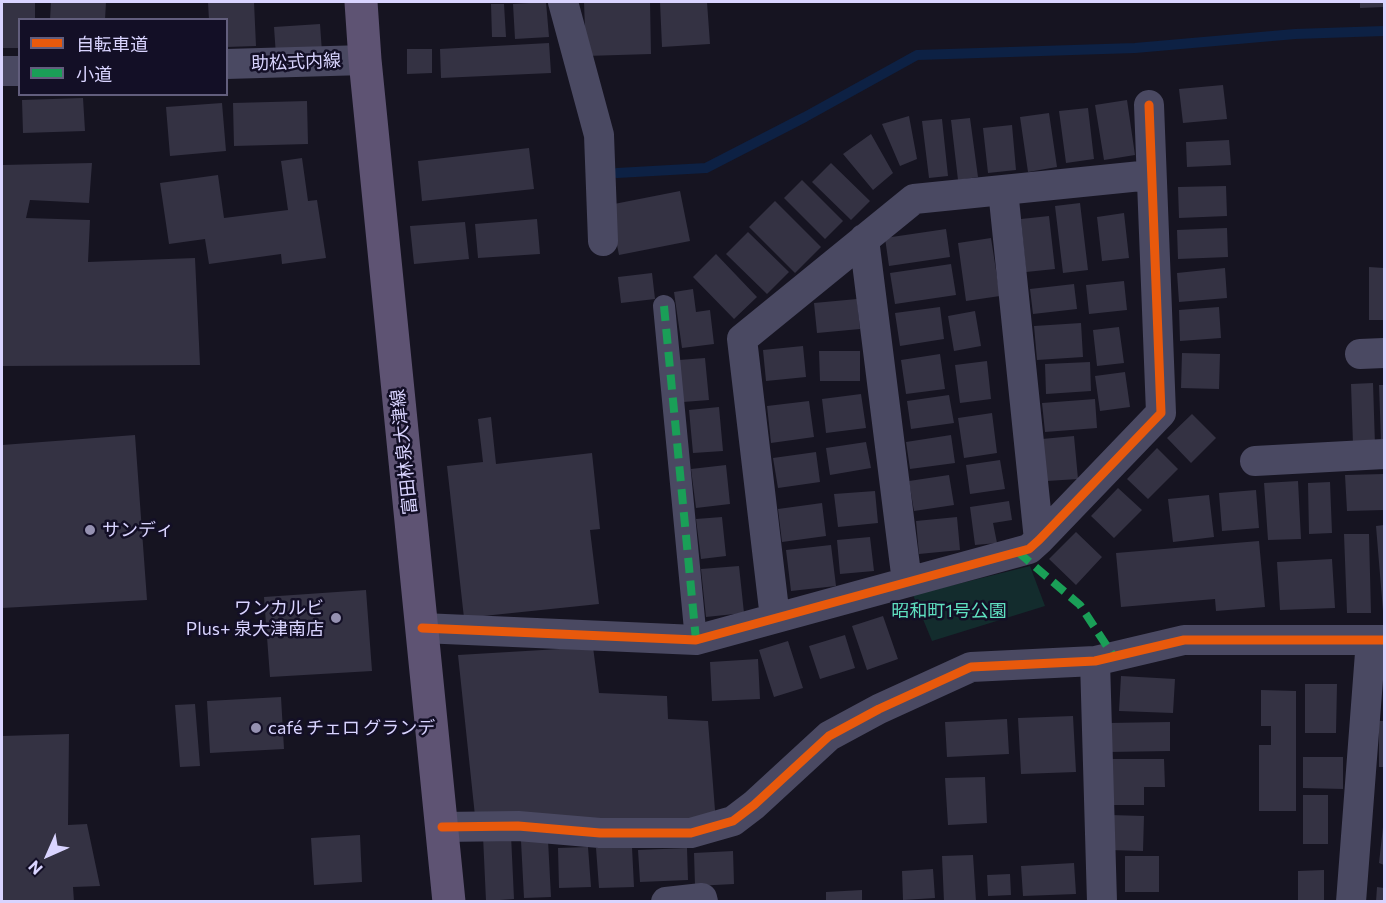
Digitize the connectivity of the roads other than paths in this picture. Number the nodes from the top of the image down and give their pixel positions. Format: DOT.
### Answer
graph roads {
  1 [pos="362,2"];
  2 [pos="563,2"];
  3 [pos="365,60"];
  4 [pos="228,64"];
  5 [pos="2,71"];
  6 [pos="18,71"];
  7 [pos="1149,105"];
  8 [pos="1151,175"];
  9 [pos="1003,190"];
  10 [pos="864,239"];
  11 [pos="603,241"];
  12 [pos="664,306"];
  13 [pos="1384,454"];
  14 [pos="1255,461"];
  15 [pos="1039,540"];
  16 [pos="907,582"];
  17 [pos="775,618"];
  18 [pos="422,628"];
  19 [pos="696,640"];
  20 [pos="1378,640"];
  21 [pos="1095,661"];
  22 [pos="442,827"];
  23 [pos="449,902"];
  24 [pos="666,902"];
  25 [pos="703,902"];
  26 [pos="1102,902"];
  27 [pos="1351,902"];
  1 -- 3 [label="main road, 富田林泉大津線"];
  2 -- 11 [label="street"];
  3 -- 4 [label="street, 助松式内線"];
  3 -- 18 [label="main road, 富田林泉大津線"];
  5 -- 6 [label="street"];
  7 -- 8 [label="street"];
  8 -- 9 [label="street"];
  8 -- 15 [label="street"];
  9 -- 10 [label="street"];
  9 -- 15 [label="street"];
  10 -- 16 [label="street"];
  10 -- 17 [label="street"];
  12 -- 19 [label="street"];
  13 -- 14 [label="street"];
  15 -- 16 [label="street"];
  16 -- 17 [label="street"];
  17 -- 19 [label="street"];
  18 -- 19 [label="street"];
  18 -- 22 [label="main road, 富田林泉大津線"];
  20 -- 21 [label="street"];
  20 -- 27 [label="street"];
  21 -- 22 [label="street"];
  21 -- 26 [label="street"];
  22 -- 23 [label="main road, 富田林泉大津線"];
  24 -- 25 [label="street"];
}
